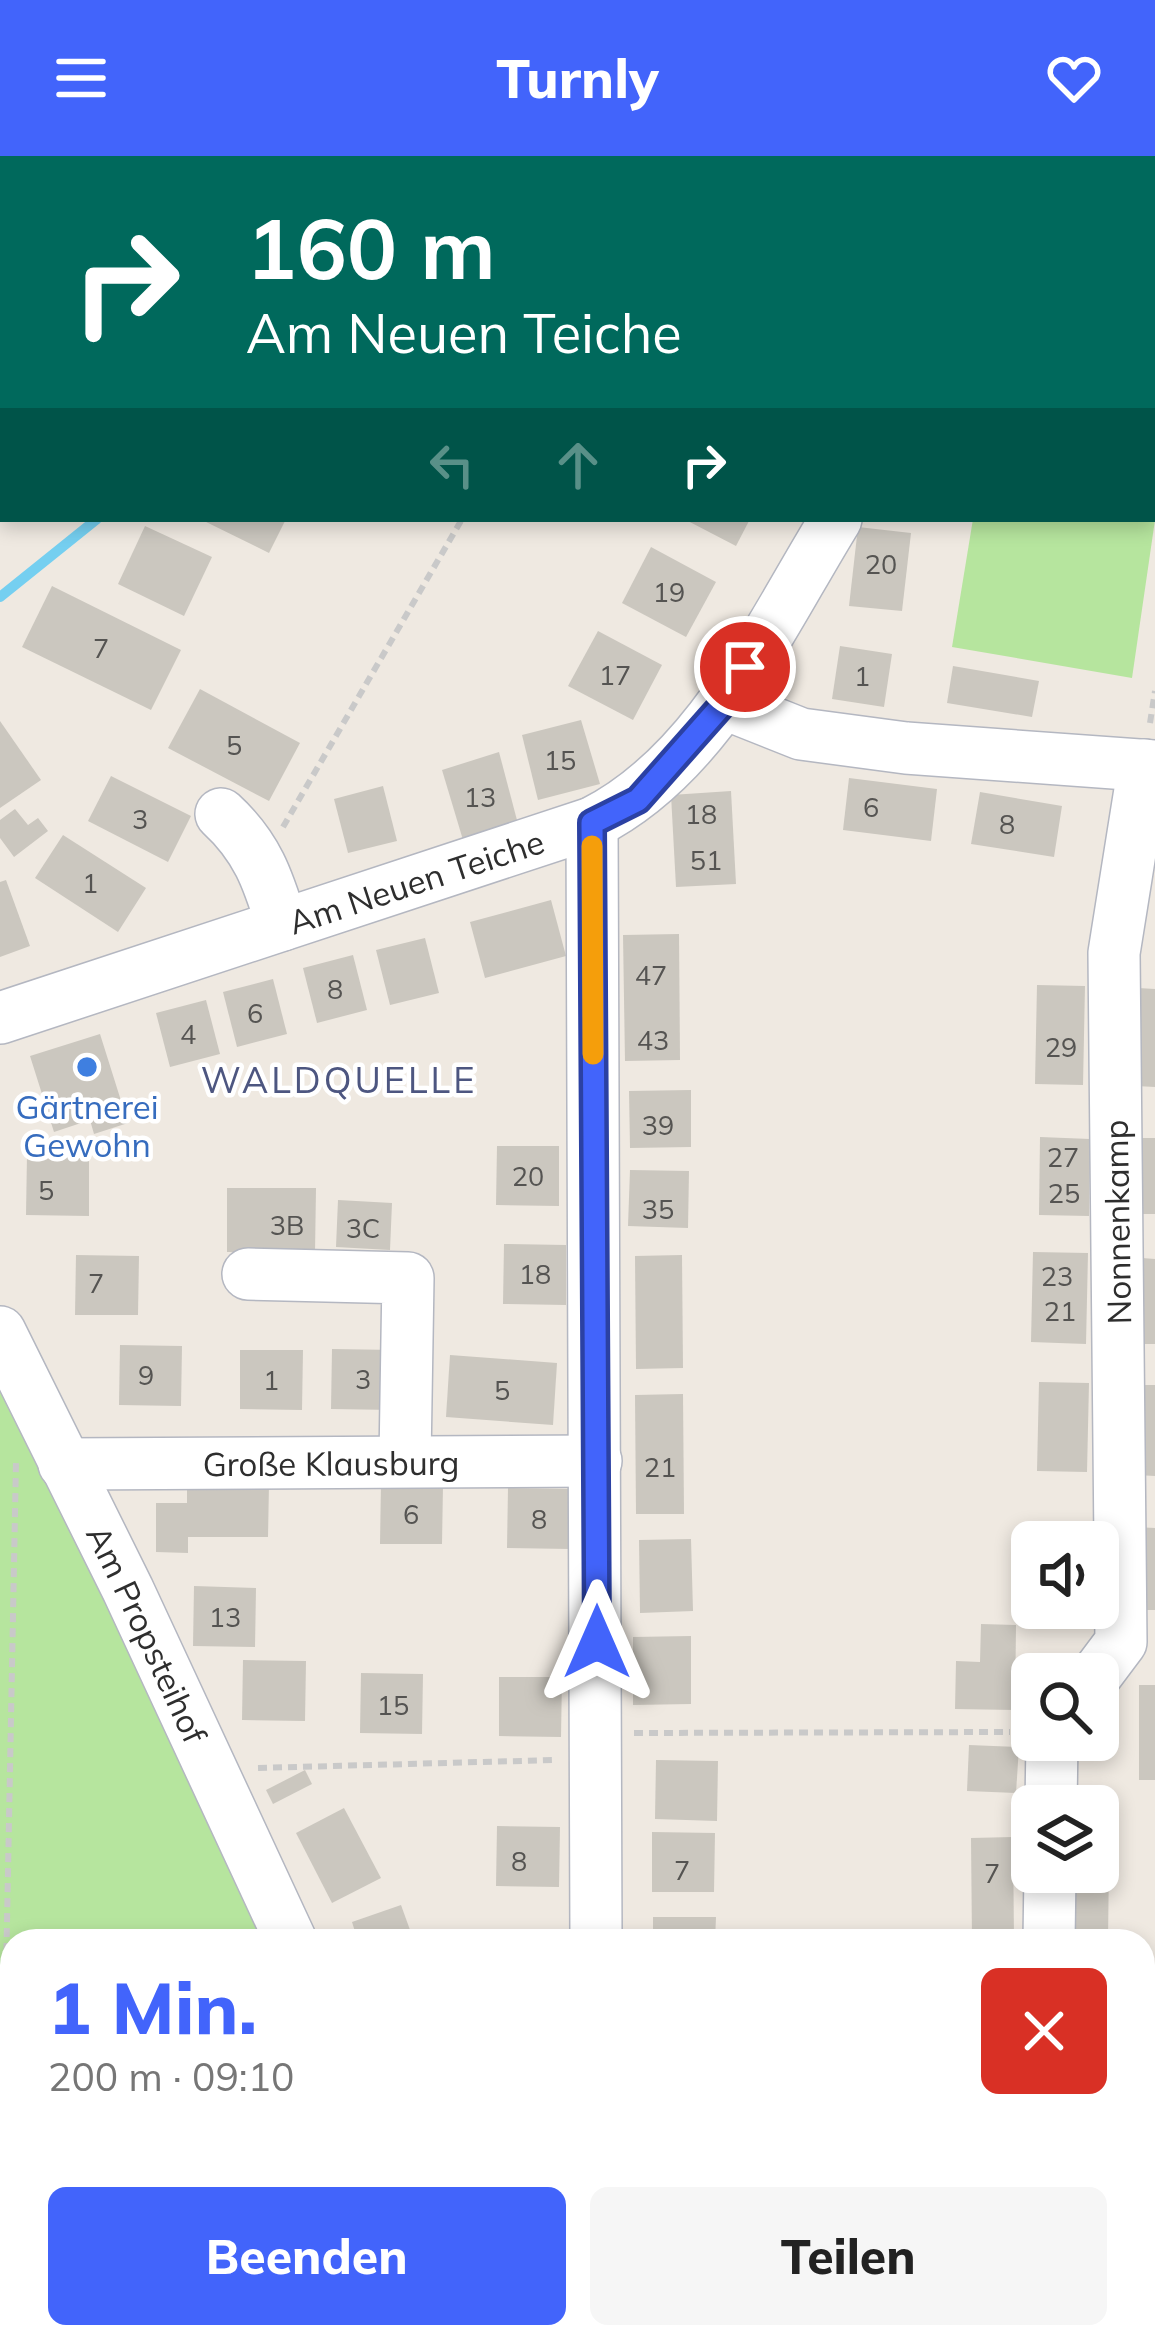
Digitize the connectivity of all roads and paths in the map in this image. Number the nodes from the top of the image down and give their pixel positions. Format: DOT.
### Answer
graph roads {
  1 [pos="460,522"];
  2 [pos="834,522"];
  3 [pos="723,704"];
  4 [pos="1150,765"];
  5 [pos="592,823"];
  6 [pos="262,863"];
  7 [pos="272,929"];
  8 [pos="0,1018"];
  9 [pos="248,1274"];
  10 [pos="0,1332"];
  11 [pos="405,1459"];
  12 [pos="40,1461"];
  13 [pos="596,1461"];
  14 [pos="1113,1653"];
  15 [pos="1011,1733"];
  16 [pos="597,1746"];
  17 [pos="209,1770"];
  18 [pos="1050,1893"];
  19 [pos="17,1929"];
  20 [pos="285,1929"];
  21 [pos="596,1929"];
  22 [pos="1049,1929"];
  1 -- 6 [label="path"];
  2 -- 3 [label="street, Am Neuen Teiche"];
  3 -- 4 [label="street"];
  3 -- 5 [label="street, Am Neuen Teiche"];
  4 -- 14 [label="street, Nonnenkamp"];
  5 -- 7 [label="street, Am Neuen Teiche"];
  5 -- 13 [label="street"];
  6 -- 7 [label="street"];
  6 -- 7 [label="street"];
  7 -- 8 [label="street, Am Neuen Teiche"];
  9 -- 11 [label="street"];
  10 -- 12 [label="street, Am Propsteihof"];
  11 -- 12 [label="street, Große Klausburg"];
  11 -- 13 [label="street, Große Klausburg"];
  12 -- 17 [label="street, Am Propsteihof"];
  12 -- 19 [label="path"];
  13 -- 16 [label="street"];
  15 -- 16 [label="path"];
  16 -- 17 [label="path"];
  16 -- 21 [label="street"];
  17 -- 20 [label="street, Am Propsteihof"];
  18 -- 22 [label="street"];
}
